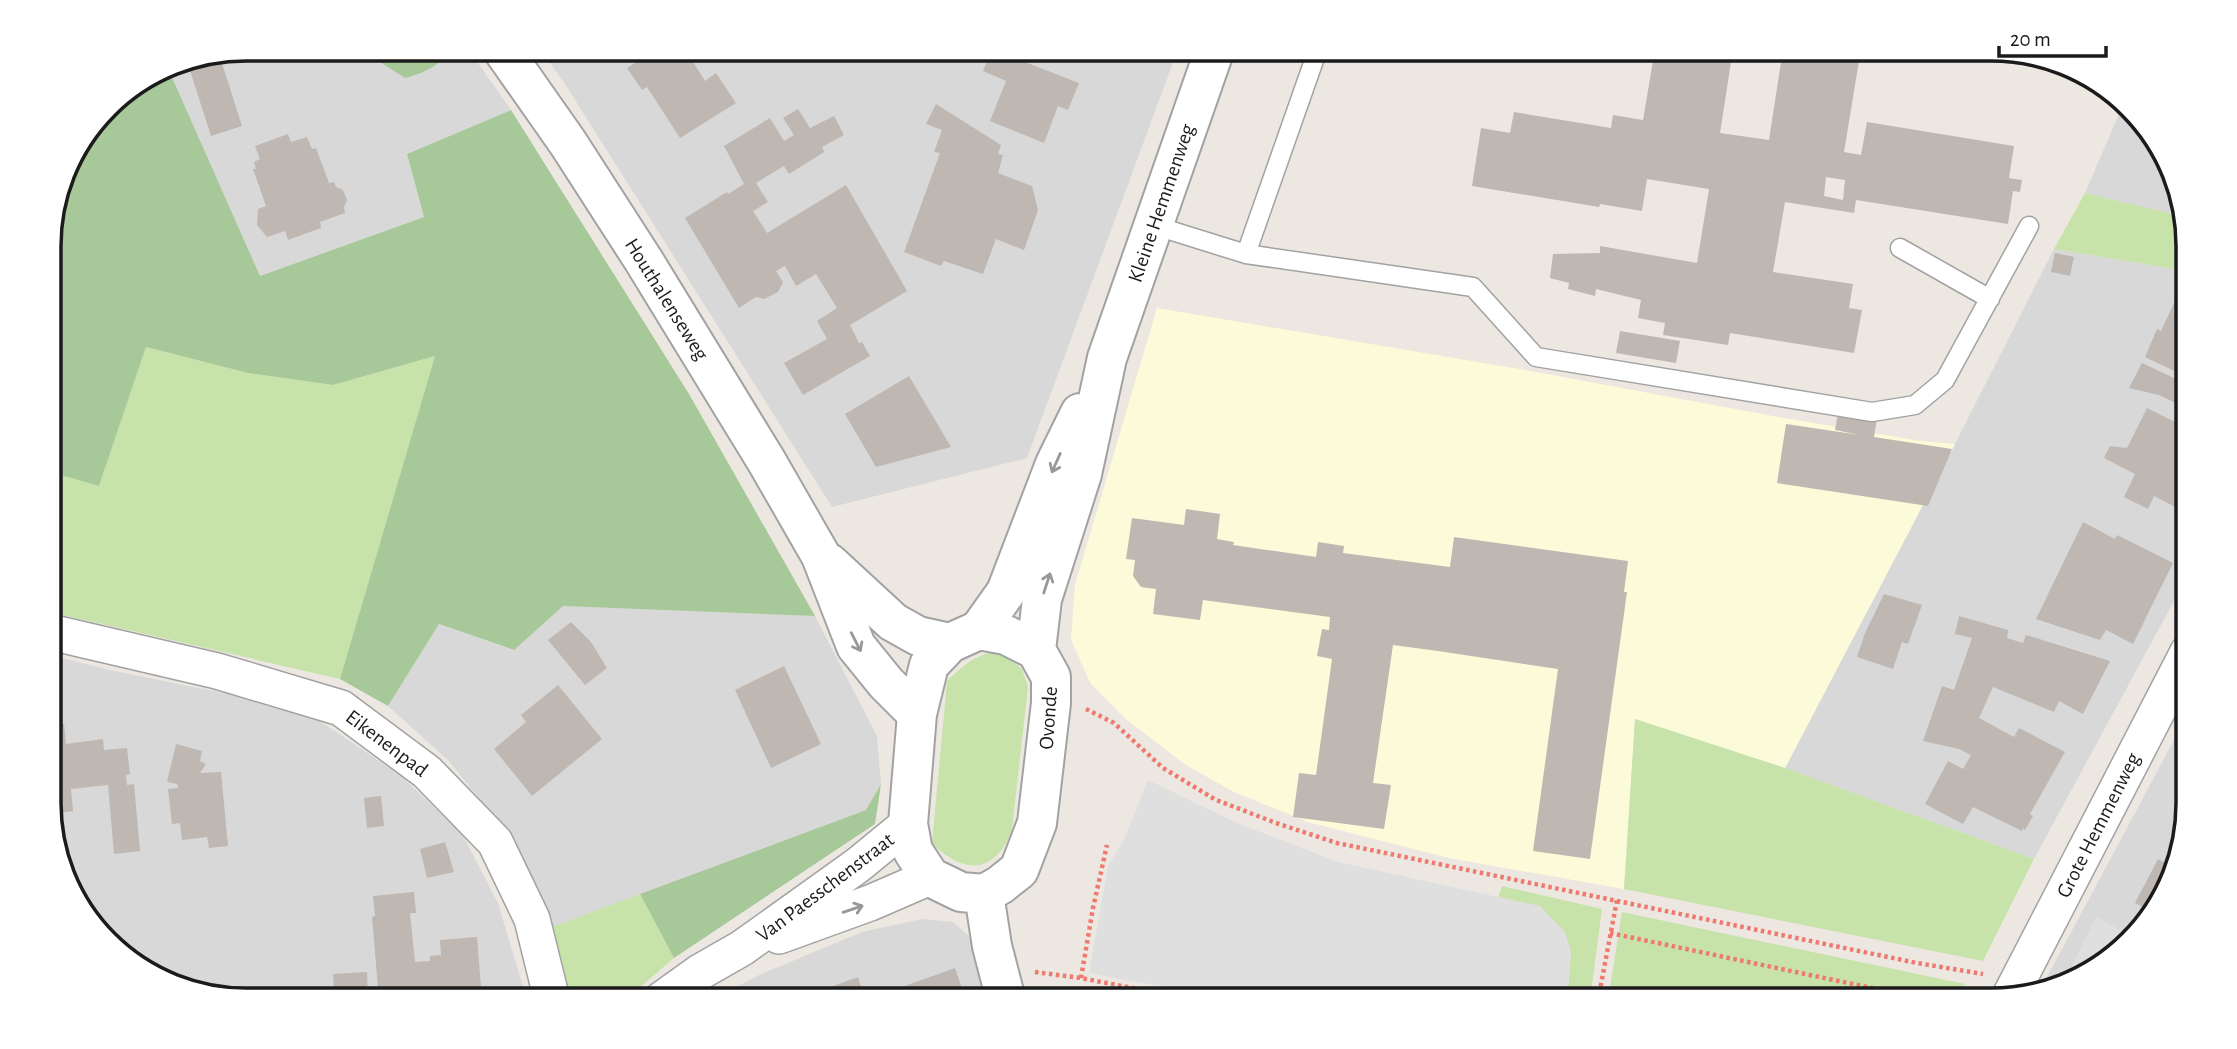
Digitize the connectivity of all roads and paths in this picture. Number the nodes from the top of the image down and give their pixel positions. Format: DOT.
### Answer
graph roads {
  1 [pos="1211,61"];
  2 [pos="1314,61"];
  3 [pos="511,62"];
  4 [pos="1153,225"];
  5 [pos="2028,226"];
  6 [pos="1900,248"];
  7 [pos="1246,254"];
  8 [pos="1990,299"];
  9 [pos="1108,358"];
  10 [pos="821,556"];
  11 [pos="61,635"];
  12 [pos="964,636"];
  13 [pos="1035,650"];
  14 [pos="2176,675"];
  15 [pos="1051,703"];
  16 [pos="917,714"];
  17 [pos="908,824"];
  18 [pos="1107,845"];
  19 [pos="930,877"];
  20 [pos="984,894"];
  21 [pos="1616,900"];
  22 [pos="1610,933"];
  23 [pos="742,948"];
  24 [pos="1081,978"];
  25 [pos="1001,983"];
  26 [pos="2015,986"];
  27 [pos="1130,987"];
  28 [pos="1600,987"];
  29 [pos="1868,987"];
  30 [pos="2005,987"];
  31 [pos="549,988"];
  32 [pos="678,988"];
  1 -- 4 [label="street, Kleine Hemmenweg"];
  2 -- 7 [label="lane"];
  3 -- 10 [label="street, Houthalenseweg"];
  4 -- 7 [label="lane"];
  4 -- 9 [label="street, Kleine Hemmenweg"];
  5 -- 8 [label="lane"];
  6 -- 8 [label="lane"];
  7 -- 8 [label="lane"];
  9 -- 12 [label="street, Kleine Hemmenweg, one-way"];
  13 -- 9 [label="street, Kleine Hemmenweg, one-way"];
  10 -- 12 [label="street, Houthalenseweg"];
  10 -- 16 [label="street, Houthalenseweg, one-way"];
  11 -- 31 [label="street, Eikenenpad"];
  12 -- 13 [label="street"];
  12 -- 16 [label="street"];
  13 -- 15 [label="street, Ovonde"];
  14 -- 26 [label="street, Grote Hemmenweg"];
  15 -- 20 [label="street, Ovonde"];
  15 -- 21 [label="path"];
  16 -- 17 [label="street"];
  17 -- 19 [label="street"];
  17 -- 23 [label="street, Van Paesschenstraat"];
  18 -- 24 [label="path"];
  19 -- 20 [label="street"];
  23 -- 19 [label="street, Van Paesschenstraat, one-way"];
  20 -- 25 [label="street"];
  21 -- 22 [label="path"];
  21 -- 30 [label="path"];
  22 -- 28 [label="path"];
  22 -- 29 [label="path"];
  23 -- 32 [label="street, Van Paesschenstraat"];
  24 -- 25 [label="path"];
  24 -- 27 [label="path"];
}
